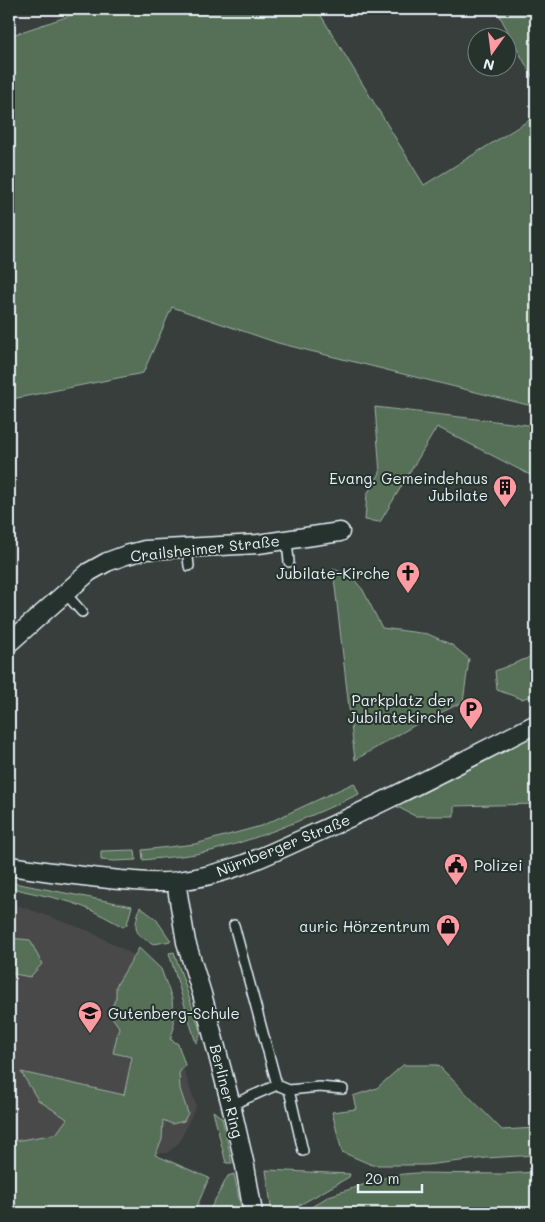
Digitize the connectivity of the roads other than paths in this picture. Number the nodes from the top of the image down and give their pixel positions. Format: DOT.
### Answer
graph roads {
  1 [pos="340,532"];
  2 [pos="287,540"];
  3 [pos="187,548"];
  4 [pos="289,562"];
  5 [pos="188,566"];
  6 [pos="65,593"];
  7 [pos="82,612"];
  8 [pos="9,643"];
  9 [pos="536,724"];
  10 [pos="9,866"];
  11 [pos="176,882"];
  12 [pos="234,925"];
  13 [pos="277,1085"];
  14 [pos="343,1089"];
  15 [pos="289,1090"];
  16 [pos="231,1105"];
  17 [pos="303,1151"];
  18 [pos="253,1213"];
  1 -- 2 [label="street, Crailsheimer Straße"];
  2 -- 3 [label="street, Crailsheimer Straße"];
  2 -- 4 [label="lane"];
  3 -- 5 [label="lane"];
  3 -- 6 [label="street, Crailsheimer Straße"];
  6 -- 7 [label="lane"];
  6 -- 8 [label="street, Crailsheimer Straße"];
  9 -- 11 [label="street, Nürnberger Straße"];
  10 -- 11 [label="street, Nürnberger Straße"];
  11 -- 16 [label="street, Berliner Ring"];
  12 -- 13 [label="lane"];
  13 -- 15 [label="lane"];
  13 -- 16 [label="lane"];
  14 -- 15 [label="lane"];
  15 -- 17 [label="lane"];
  16 -- 18 [label="street, Berliner Ring"];
}
